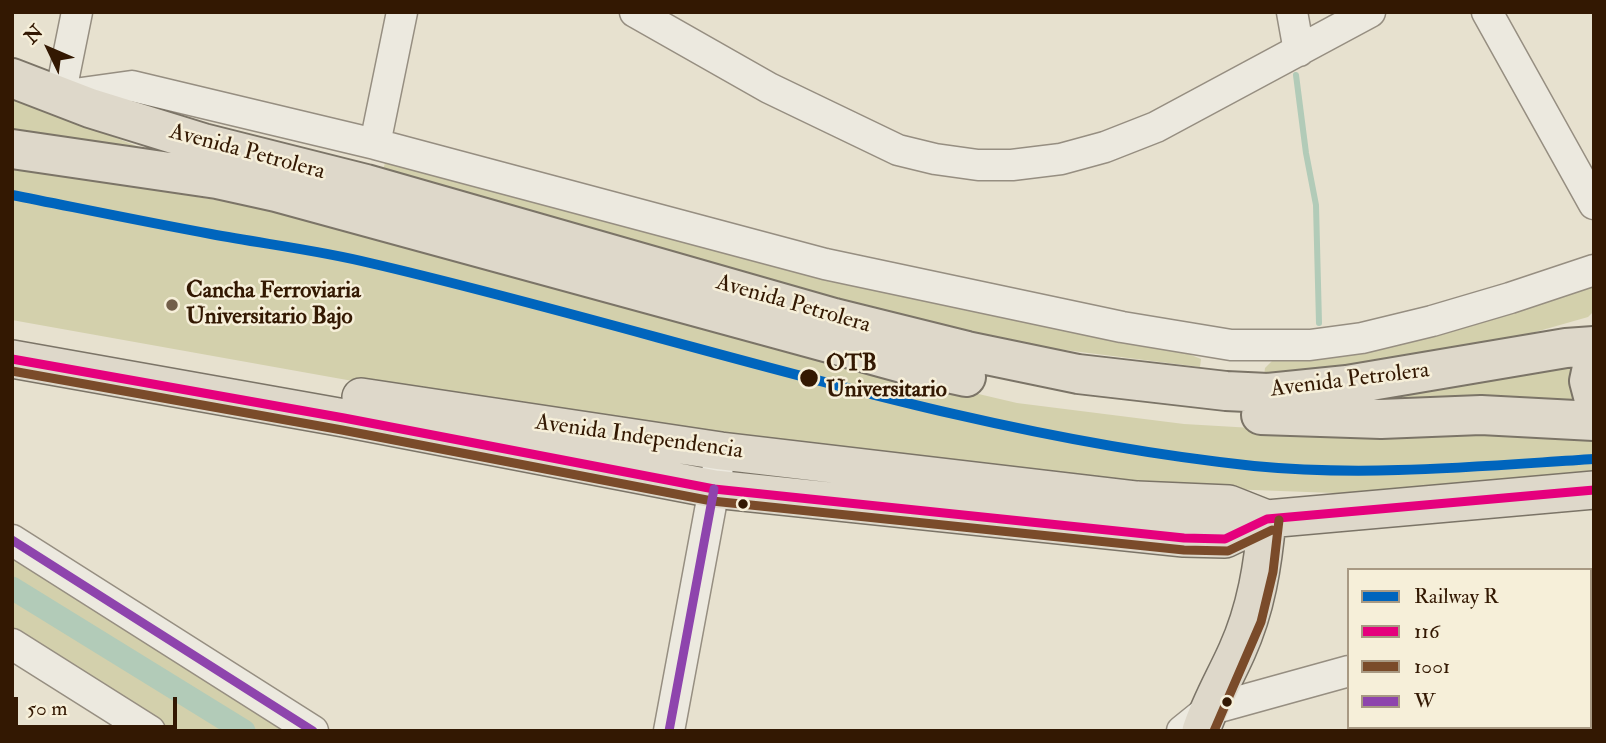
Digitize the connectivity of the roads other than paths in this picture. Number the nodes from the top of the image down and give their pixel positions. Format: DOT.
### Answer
graph roads {
  1 [pos="77,12"];
  2 [pos="402,12"];
  3 [pos="635,12"];
  4 [pos="1292,12"];
  5 [pos="1370,12"];
  6 [pos="1487,12"];
  7 [pos="1299,51"];
  8 [pos="12,78"];
  9 [pos="60,96"];
  10 [pos="375,144"];
  11 [pos="12,149"];
  12 [pos="1594,204"];
  13 [pos="1594,270"];
  14 [pos="12,333"];
  15 [pos="1231,345"];
  16 [pos="1594,346"];
  17 [pos="1594,358"];
  18 [pos="12,359"];
  19 [pos="1226,391"];
  20 [pos="1594,400"];
  21 [pos="1594,421"];
  22 [pos="721,451"];
  23 [pos="714,489"];
  24 [pos="1594,490"];
  25 [pos="1267,519"];
  26 [pos="12,540"];
  27 [pos="12,644"];
  28 [pos="1347,672"];
  29 [pos="1197,724"];
  30 [pos="150,731"];
  31 [pos="313,731"];
  32 [pos="669,731"];
  1 -- 9 [label="street"];
  2 -- 10 [label="street"];
  3 -- 7 [label="street"];
  4 -- 7 [label="street"];
  5 -- 7 [label="street"];
  6 -- 12 [label="street"];
  8 -- 9 [label="highway, Avenida Petrolera"];
  9 -- 10 [label="street"];
  9 -- 19 [label="highway, Avenida Petrolera"];
  10 -- 15 [label="street"];
  11 -- 21 [label="highway, Avenida Petrolera"];
  13 -- 15 [label="street"];
  14 -- 22 [label="main road, Avenida Independencia"];
  15 -- 19 [label="street"];
  16 -- 19 [label="highway, Avenida Petrolera"];
  17 -- 20 [label="highway"];
  18 -- 23 [label="main road, Avenida Independencia"];
  22 -- 23 [label="street"];
  22 -- 25 [label="main road, Avenida Independencia"];
  23 -- 25 [label="main road, Avenida Independencia"];
  23 -- 32 [label="street"];
  24 -- 25 [label="main road, Avenida Independencia"];
  25 -- 29 [label="main road"];
  26 -- 31 [label="street"];
  27 -- 30 [label="street"];
  28 -- 29 [label="street"];
}
